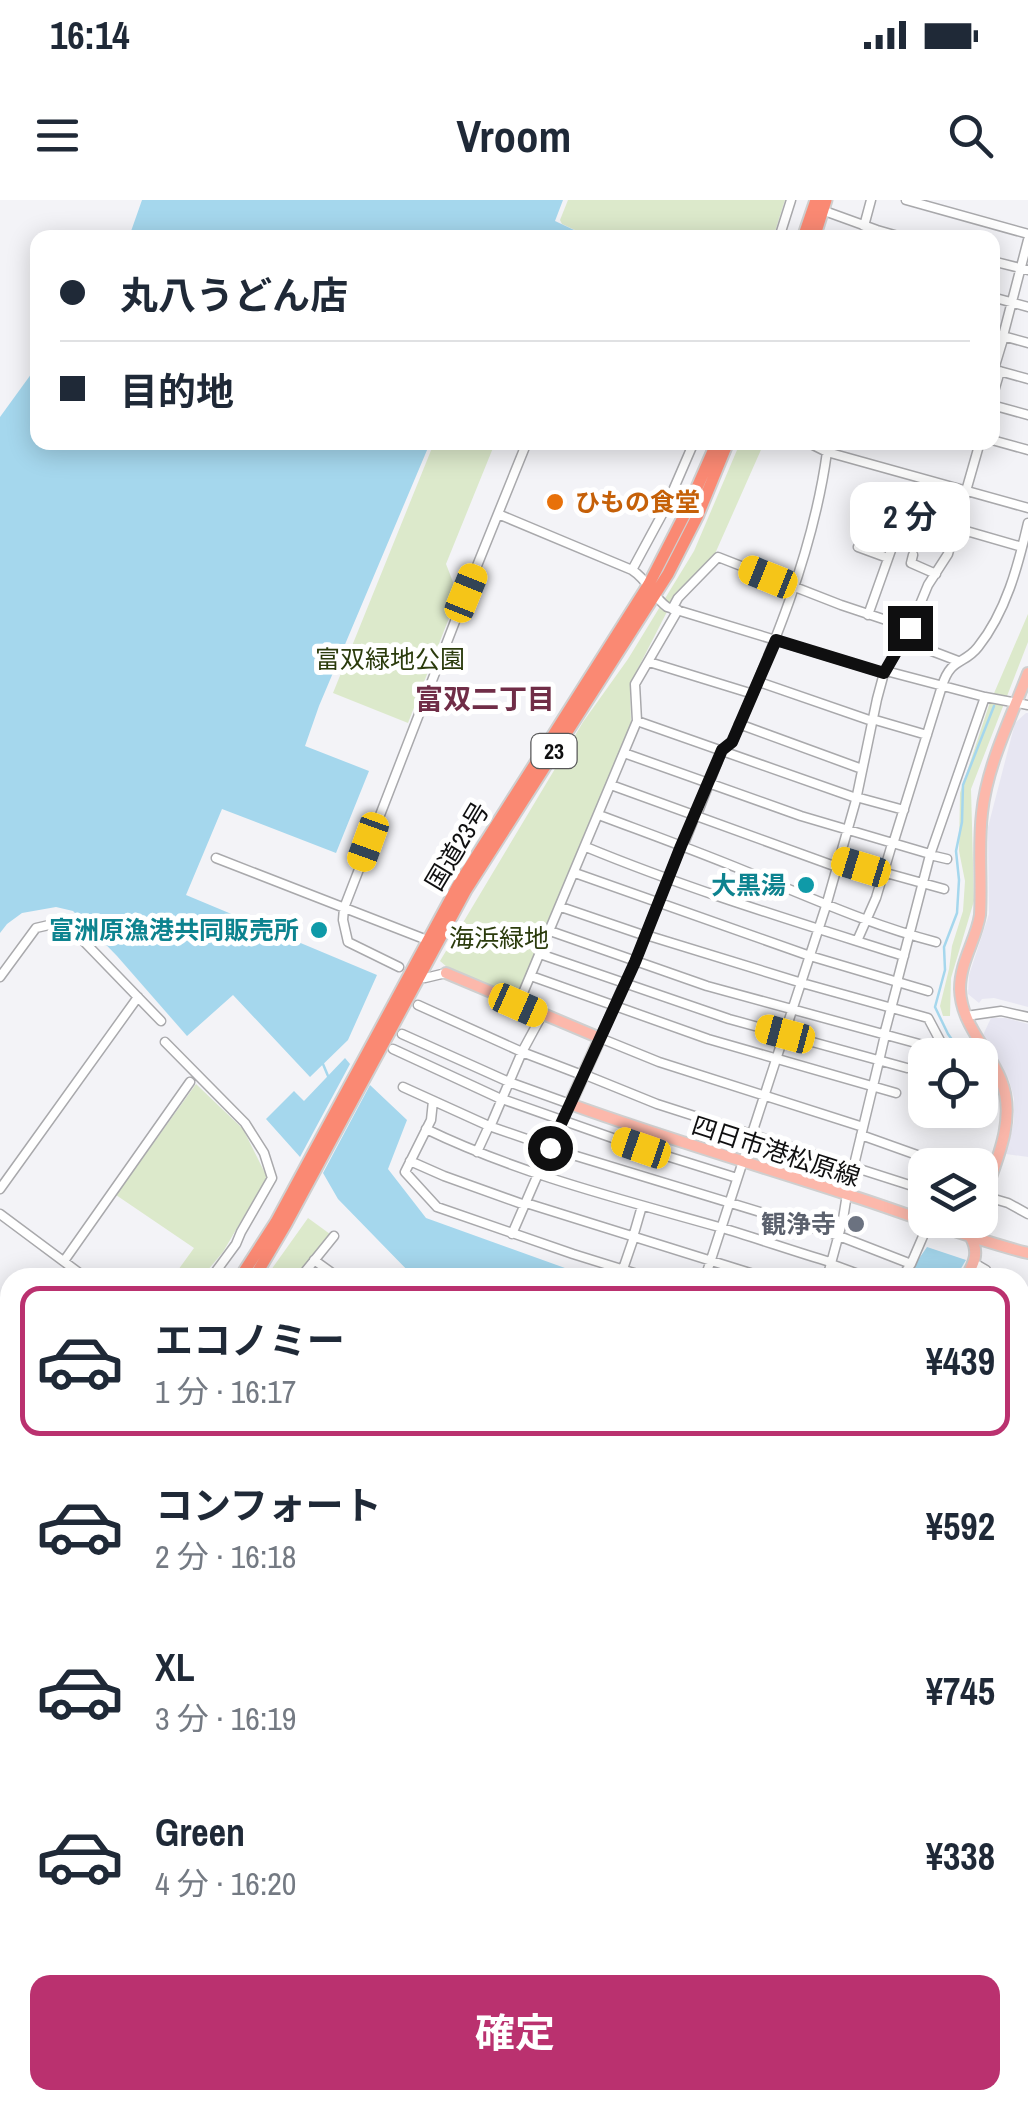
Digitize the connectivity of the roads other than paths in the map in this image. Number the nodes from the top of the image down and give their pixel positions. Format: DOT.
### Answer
graph roads {
  1 [pos="791,200"];
  2 [pos="871,200"];
  3 [pos="906,200"];
  4 [pos="820,204"];
  5 [pos="864,226"];
  6 [pos="782,230"];
  7 [pos="807,230"];
  8 [pos="815,230"];
  9 [pos="870,230"];
  10 [pos="1028,237"];
  11 [pos="1024,269"];
  12 [pos="1000,299"];
  13 [pos="1011,302"];
  14 [pos="1028,307"];
  15 [pos="1000,335"];
  16 [pos="1003,336"];
  17 [pos="1028,343"];
  18 [pos="1000,351"];
  19 [pos="1000,371"];
  20 [pos="1028,379"];
  21 [pos="1000,405"];
  22 [pos="1028,414"];
  23 [pos="1000,442"];
  24 [pos="525,450"];
  25 [pos="691,450"];
  26 [pos="713,450"];
  27 [pos="725,450"];
  28 [pos="827,450"];
  29 [pos="830,450"];
  30 [pos="978,450"];
  31 [pos="1028,450"];
  32 [pos="967,490"];
  33 [pos="867,507"];
  34 [pos="1028,508"];
  35 [pos="498,514"];
  36 [pos="902,518"];
  37 [pos="1028,524"];
  38 [pos="956,528"];
  39 [pos="858,547"];
  40 [pos="1022,547"];
  41 [pos="888,558"];
  42 [pos="900,567"];
  43 [pos="632,570"];
  44 [pos="936,574"];
  45 [pos="794,587"];
  46 [pos="652,589"];
  47 [pos="675,609"];
  48 [pos="868,615"];
  49 [pos="910,628"];
  50 [pos="776,640"];
  51 [pos="903,640"];
  52 [pos="648,662"];
  53 [pos="958,662"];
  54 [pos="885,672"];
  55 [pos="1028,673"];
  56 [pos="759,682"];
  57 [pos="942,686"];
  58 [pos="753,694"];
  59 [pos="987,697"];
  60 [pos="1016,703"];
  61 [pos="872,720"];
  62 [pos="638,721"];
  63 [pos="739,724"];
  64 [pos="927,735"];
  65 [pos="722,750"];
  66 [pos="624,754"];
  67 [pos="862,769"];
  68 [pos="708,784"];
  69 [pos="611,785"];
  70 [pos="856,797"];
  71 [pos="904,810"];
  72 [pos="599,815"];
  73 [pos="695,816"];
  74 [pos="848,831"];
  75 [pos="893,844"];
  76 [pos="682,846"];
  77 [pos="586,847"];
  78 [pos="930,854"];
  79 [pos="216,858"];
  80 [pos="947,859"];
  81 [pos="838,864"];
  82 [pos="576,873"];
  83 [pos="884,874"];
  84 [pos="668,879"];
  85 [pos="923,884"];
  86 [pos="944,890"];
  87 [pos="658,904"];
  88 [pos="826,906"];
  89 [pos="560,907"];
  90 [pos="344,908"];
  91 [pos="865,920"];
  92 [pos="818,931"];
  93 [pos="550,932"];
  94 [pos="646,935"];
  95 [pos="909,935"];
  96 [pos="427,940"];
  97 [pos="856,941"];
  98 [pos="936,942"];
  99 [pos="540,954"];
  100 [pos="810,956"];
  101 [pos="904,956"];
  102 [pos="635,962"];
  103 [pos="398,967"];
  104 [pos="446,973"];
  105 [pos="530,976"];
  106 [pos="0,978"];
  107 [pos="426,978"];
  108 [pos="897,982"];
  109 [pos="802,983"];
  110 [pos="624,984"];
  111 [pos="928,991"];
  112 [pos="138,996"];
  113 [pos="418,1005"];
  114 [pos="518,1005"];
  115 [pos="614,1006"];
  116 [pos="794,1009"];
  117 [pos="891,1009"];
  118 [pos="542,1016"];
  119 [pos="966,1016"];
  120 [pos="1028,1017"];
  121 [pos="160,1022"];
  122 [pos="402,1034"];
  123 [pos="785,1034"];
  124 [pos="885,1035"];
  125 [pos="600,1038"];
  126 [pos="165,1042"];
  127 [pos="392,1050"];
  128 [pos="522,1052"];
  129 [pos="371,1056"];
  130 [pos="777,1060"];
  131 [pos="879,1061"];
  132 [pos="907,1068"];
  133 [pos="582,1074"];
  134 [pos="190,1082"];
  135 [pos="509,1082"];
  136 [pos="403,1087"];
  137 [pos="874,1087"];
  138 [pos="896,1093"];
  139 [pos="765,1098"];
  140 [pos="502,1099"];
  141 [pos="433,1100"];
  142 [pos="570,1104"];
  143 [pos="562,1121"];
  144 [pos="490,1126"];
  145 [pos="426,1129"];
  146 [pos="862,1131"];
  147 [pos="751,1135"];
  148 [pos="550,1147"];
  149 [pos="908,1150"];
  150 [pos="477,1152"];
  151 [pos="998,1153"];
  152 [pos="410,1161"];
  153 [pos="743,1163"];
  154 [pos="854,1166"];
  155 [pos="538,1174"];
  156 [pos="737,1178"];
  157 [pos="303,1182"];
  158 [pos="908,1184"];
  159 [pos="0,1189"];
  160 [pos="847,1194"];
  161 [pos="729,1202"];
  162 [pos="998,1202"];
  163 [pos="525,1204"];
  164 [pos="642,1206"];
  165 [pos="0,1214"];
  166 [pos="908,1214"];
  167 [pos="1028,1214"];
  168 [pos="720,1228"];
  169 [pos="512,1234"];
  170 [pos="334,1236"];
  171 [pos="839,1236"];
  172 [pos="633,1237"];
  173 [pos="923,1238"];
  174 [pos="969,1238"];
  175 [pos="975,1238"];
  176 [pos="250,1244"];
  177 [pos="1028,1253"];
  178 [pos="314,1260"];
  179 [pos="710,1260"];
  180 [pos="64,1261"];
  181 [pos="831,1263"];
  182 [pos="974,1263"];
  183 [pos="911,1264"];
  184 [pos="73,1268"];
  185 [pos="222,1268"];
  186 [pos="243,1268"];
  187 [pos="259,1268"];
  188 [pos="308,1268"];
  189 [pos="325,1268"];
  190 [pos="620,1268"];
  191 [pos="623,1268"];
  192 [pos="708,1268"];
  193 [pos="735,1268"];
  194 [pos="829,1268"];
  195 [pos="844,1268"];
  196 [pos="908,1268"];
  197 [pos="971,1268"];
  198 [pos="983,1268"];
  1 -- 6 [label="street"];
  2 -- 5 [label="street"];
  3 -- 10 [label="street"];
  4 -- 5 [label="street"];
  4 -- 7 [label="highway"];
  4 -- 8 [label="highway"];
  5 -- 9 [label="street"];
  10 -- 11 [label="street"];
  11 -- 13 [label="street"];
  12 -- 13 [label="street"];
  13 -- 14 [label="street"];
  13 -- 16 [label="street"];
  15 -- 16 [label="street"];
  16 -- 17 [label="street"];
  16 -- 18 [label="street"];
  19 -- 20 [label="street"];
  21 -- 22 [label="street"];
  23 -- 31 [label="street"];
  24 -- 35 [label="street"];
  25 -- 43 [label="street"];
  26 -- 46 [label="highway, 国道23号 / 23"];
  27 -- 46 [label="highway, 国道23号 / 23"];
  28 -- 45 [label="street"];
  29 -- 32 [label="street"];
  30 -- 32 [label="street"];
  32 -- 34 [label="street"];
  32 -- 38 [label="street"];
  33 -- 36 [label="street"];
  35 -- 43 [label="street"];
  35 -- 90 [label="street"];
  36 -- 38 [label="street"];
  36 -- 41 [label="street"];
  37 -- 40 [label="street"];
  38 -- 40 [label="street"];
  38 -- 44 [label="street"];
  39 -- 41 [label="street"];
  40 -- 53 [label="street"];
  41 -- 48 [label="street"];
  42 -- 44 [label="street"];
  43 -- 46 [label="street"];
  44 -- 49 [label="street"];
  45 -- 47 [label="street"];
  45 -- 48 [label="street"];
  45 -- 50 [label="street"];
  46 -- 47 [label="street"];
  46 -- 96 [label="highway, 国道23号 / 23"];
  46 -- 129 [label="highway, 国道23号 / 23"];
  47 -- 50 [label="street"];
  47 -- 52 [label="street"];
  48 -- 49 [label="street"];
  49 -- 51 [label="street"];
  50 -- 54 [label="street"];
  50 -- 56 [label="street"];
  51 -- 53 [label="street"];
  51 -- 54 [label="street"];
  52 -- 58 [label="street"];
  52 -- 62 [label="street"];
  53 -- 57 [label="street"];
  54 -- 57 [label="street"];
  54 -- 61 [label="street"];
  55 -- 60 [label="main road"];
  56 -- 58 [label="street"];
  56 -- 61 [label="street"];
  57 -- 59 [label="street"];
  57 -- 64 [label="street"];
  58 -- 63 [label="street"];
  59 -- 60 [label="street"];
  59 -- 78 [label="street"];
  60 -- 119 [label="main road"];
  61 -- 64 [label="street"];
  61 -- 67 [label="street"];
  62 -- 65 [label="street"];
  62 -- 66 [label="street"];
  63 -- 65 [label="street"];
  63 -- 67 [label="street"];
  64 -- 71 [label="street"];
  65 -- 68 [label="street"];
  65 -- 70 [label="street"];
  66 -- 68 [label="street"];
  66 -- 69 [label="street"];
  67 -- 70 [label="street"];
  68 -- 73 [label="street"];
  68 -- 74 [label="street"];
  69 -- 72 [label="street"];
  69 -- 73 [label="street"];
  70 -- 71 [label="street"];
  70 -- 74 [label="street"];
  71 -- 75 [label="street"];
  72 -- 76 [label="street"];
  72 -- 77 [label="street"];
  73 -- 76 [label="street"];
  73 -- 81 [label="street"];
  74 -- 75 [label="street"];
  74 -- 81 [label="street"];
  75 -- 78 [label="street"];
  75 -- 83 [label="street"];
  76 -- 84 [label="street"];
  76 -- 88 [label="street"];
  77 -- 82 [label="street"];
  77 -- 84 [label="street"];
  78 -- 80 [label="street"];
  78 -- 85 [label="street"];
  79 -- 90 [label="street"];
  81 -- 83 [label="street"];
  81 -- 88 [label="street"];
  82 -- 87 [label="street"];
  82 -- 89 [label="street"];
  83 -- 85 [label="street"];
  83 -- 91 [label="street"];
  84 -- 87 [label="street"];
  84 -- 92 [label="street"];
  85 -- 86 [label="street"];
  85 -- 95 [label="street"];
  87 -- 94 [label="street"];
  87 -- 100 [label="street"];
  88 -- 91 [label="street"];
  88 -- 92 [label="street"];
  89 -- 93 [label="street"];
  89 -- 94 [label="street"];
  90 -- 96 [label="street"];
  90 -- 103 [label="street"];
  91 -- 95 [label="street"];
  91 -- 97 [label="street"];
  92 -- 97 [label="street"];
  92 -- 100 [label="street"];
  93 -- 99 [label="street"];
  93 -- 102 [label="street"];
  94 -- 102 [label="street"];
  94 -- 109 [label="street"];
  95 -- 98 [label="street"];
  95 -- 101 [label="street"];
  96 -- 129 [label="highway, 国道23号 / 23"];
  97 -- 101 [label="street"];
  99 -- 105 [label="street"];
  99 -- 110 [label="street"];
  100 -- 108 [label="street"];
  100 -- 109 [label="street"];
  101 -- 108 [label="street"];
  102 -- 110 [label="street"];
  102 -- 116 [label="street"];
  104 -- 107 [label="street"];
  104 -- 114 [label="main road"];
  105 -- 114 [label="street"];
  105 -- 115 [label="street"];
  106 -- 112 [label="street"];
  108 -- 111 [label="street"];
  108 -- 117 [label="street"];
  109 -- 116 [label="street"];
  109 -- 117 [label="street"];
  110 -- 115 [label="street"];
  110 -- 123 [label="street"];
  112 -- 121 [label="street"];
  112 -- 159 [label="street"];
  113 -- 128 [label="street"];
  114 -- 118 [label="main road"];
  115 -- 125 [label="street"];
  115 -- 130 [label="street"];
  116 -- 123 [label="street"];
  116 -- 124 [label="street"];
  117 -- 124 [label="street"];
  117 -- 124 [label="street"];
  118 -- 125 [label="main road"];
  118 -- 128 [label="street"];
  119 -- 120 [label="street"];
  119 -- 151 [label="main road"];
  122 -- 135 [label="street"];
  123 -- 130 [label="street"];
  123 -- 131 [label="street"];
  124 -- 131 [label="street"];
  125 -- 133 [label="main road"];
  125 -- 139 [label="street"];
  126 -- 176 [label="street"];
  127 -- 140 [label="street"];
  128 -- 133 [label="street"];
  128 -- 135 [label="street"];
  129 -- 157 [label="highway, 国道23号 / 23"];
  130 -- 137 [label="street"];
  130 -- 139 [label="street"];
  131 -- 132 [label="street"];
  131 -- 137 [label="street"];
  133 -- 142 [label="main road"];
  133 -- 147 [label="street"];
  134 -- 180 [label="street"];
  135 -- 140 [label="street"];
  135 -- 142 [label="street"];
  136 -- 141 [label="street"];
  137 -- 138 [label="street"];
  137 -- 146 [label="street"];
  139 -- 146 [label="street"];
  139 -- 147 [label="street"];
  140 -- 143 [label="street"];
  140 -- 144 [label="street"];
  141 -- 144 [label="street"];
  141 -- 145 [label="street"];
  142 -- 143 [label="street"];
  142 -- 153 [label="main road, 四日市港松原線"];
  143 -- 148 [label="street"];
  143 -- 156 [label="street"];
  144 -- 148 [label="street"];
  144 -- 150 [label="street"];
  145 -- 150 [label="street"];
  145 -- 152 [label="street"];
  146 -- 149 [label="street"];
  146 -- 154 [label="street"];
  147 -- 153 [label="street"];
  147 -- 154 [label="street"];
  148 -- 155 [label="street"];
  148 -- 161 [label="street"];
  150 -- 155 [label="street"];
  152 -- 163 [label="street"];
  152 -- 169 [label="street"];
  153 -- 156 [label="street"];
  153 -- 160 [label="main road, 四日市港松原線"];
  154 -- 158 [label="street"];
  154 -- 160 [label="street"];
  155 -- 163 [label="street"];
  155 -- 164 [label="street"];
  156 -- 161 [label="street"];
  157 -- 176 [label="highway, 国道23号 / 23"];
  157 -- 187 [label="highway, 国道23号 / 23"];
  160 -- 166 [label="main road, 四日市港松原線"];
  160 -- 171 [label="street"];
  161 -- 168 [label="street"];
  161 -- 171 [label="street"];
  162 -- 167 [label="street"];
  163 -- 169 [label="street"];
  163 -- 172 [label="street"];
  164 -- 168 [label="street"];
  164 -- 172 [label="street"];
  165 -- 180 [label="street"];
  168 -- 179 [label="street"];
  168 -- 181 [label="street"];
  169 -- 190 [label="street"];
  170 -- 178 [label="street"];
  171 -- 181 [label="street"];
  171 -- 183 [label="street"];
  172 -- 179 [label="street"];
  172 -- 191 [label="street"];
  173 -- 183 [label="street"];
  174 -- 182 [label="main road"];
  175 -- 177 [label="main road, 四日市港松原線"];
  176 -- 185 [label="street"];
  176 -- 186 [label="highway, 国道23号 / 23"];
  178 -- 188 [label="street"];
  178 -- 189 [label="street"];
  179 -- 192 [label="street"];
  179 -- 193 [label="street"];
  180 -- 184 [label="street"];
  181 -- 194 [label="street"];
  181 -- 195 [label="street"];
  182 -- 197 [label="main road"];
  182 -- 198 [label="street"];
  183 -- 196 [label="street"];
}
